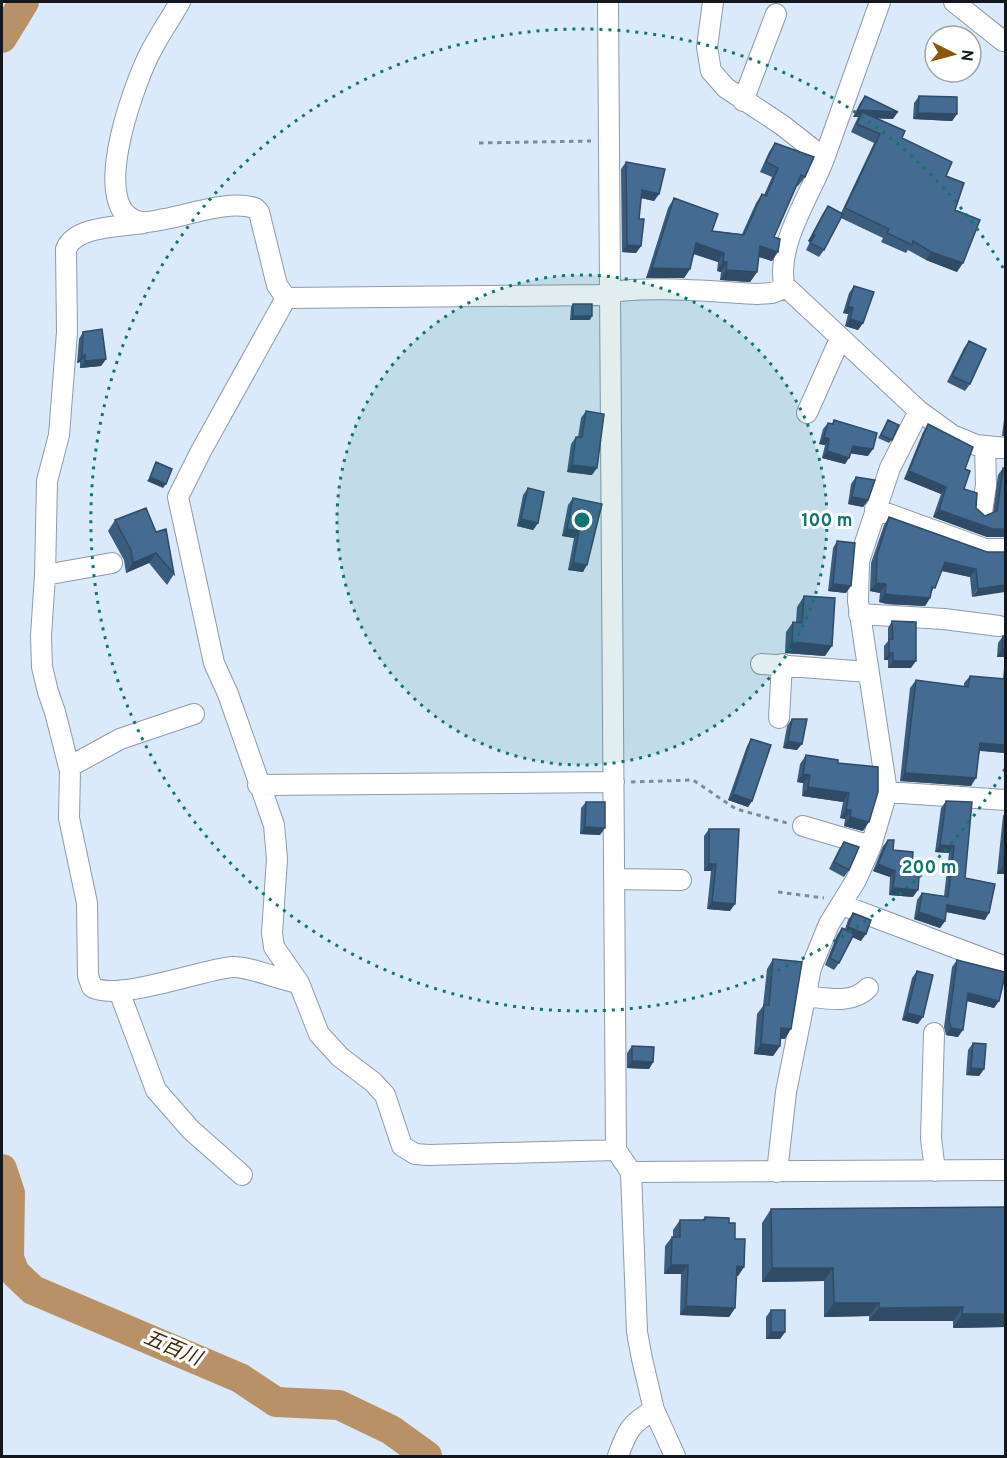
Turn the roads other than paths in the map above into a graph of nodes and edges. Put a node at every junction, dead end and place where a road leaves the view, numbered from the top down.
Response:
1 (180, 2) edge
2 (608, 2) edge
3 (713, 2) edge
4 (880, 2) edge
5 (954, 2) edge
6 (776, 14) dead end
7 (1003, 41) dead end
8 (743, 101) junction
9 (824, 158) junction
10 (144, 223) junction
11 (785, 288) junction
12 (611, 292) junction
13 (286, 298) junction
14 (840, 339) junction
15 (919, 411) junction
16 (807, 413) dead end
17 (985, 446) junction
18 (1005, 448) edge
19 (875, 509) junction
20 (982, 512) edge
21 (1005, 549) edge
22 (112, 563) dead end
23 (45, 575) junction
24 (859, 614) junction
25 (999, 626) dead end
26 (761, 664) dead end
27 (782, 664) junction
28 (868, 672) junction
29 (194, 714) dead end
30 (779, 718) dead end
31 (69, 767) junction
32 (614, 783) junction
33 (258, 785) junction
34 (887, 792) junction
35 (1005, 800) edge
36 (803, 826) road end
37 (871, 846) junction
38 (614, 879) junction
39 (681, 880) dead end
40 (843, 903) junction
41 (1005, 967) edge
42 (299, 983) junction
43 (868, 988) dead end
44 (119, 991) junction
45 (804, 996) junction
46 (934, 1033) dead end
47 (615, 1150) junction
48 (1005, 1170) edge
49 (935, 1171) junction
50 (631, 1172) junction
51 (777, 1172) junction
52 (242, 1175) dead end
53 (654, 1410) junction
54 (618, 1456) edge
55 (675, 1456) edge

1 - 10 street
2 - 12 street
3 - 8 street
4 - 9 street
5 - 7 street
6 - 8 street
8 - 9 street
9 - 11 street
10 - 13 street
10 - 23 street
11 - 12 street
11 - 14 street
12 - 13 street
12 - 32 street
13 - 33 street
14 - 15 street
14 - 16 street
15 - 17 street
15 - 19 street
17 - 18 street
17 - 20 street
19 - 21 street
19 - 24 street
22 - 23 street
23 - 31 street
24 - 25 street
24 - 28 street
26 - 27 street
27 - 28 street
27 - 30 street
28 - 34 street
29 - 31 street
31 - 44 street
32 - 33 street
32 - 38 street
33 - 42 street
34 - 35 street
34 - 37 street
36 - 37 street
37 - 40 street
38 - 39 street
38 - 47 street
40 - 41 street
40 - 45 street
42 - 44 street
42 - 47 street
43 - 45 street
44 - 52 street
45 - 51 street
46 - 49 street
47 - 50 street
48 - 49 street
49 - 51 street
50 - 51 street
50 - 53 street
53 - 54 street
53 - 55 street

